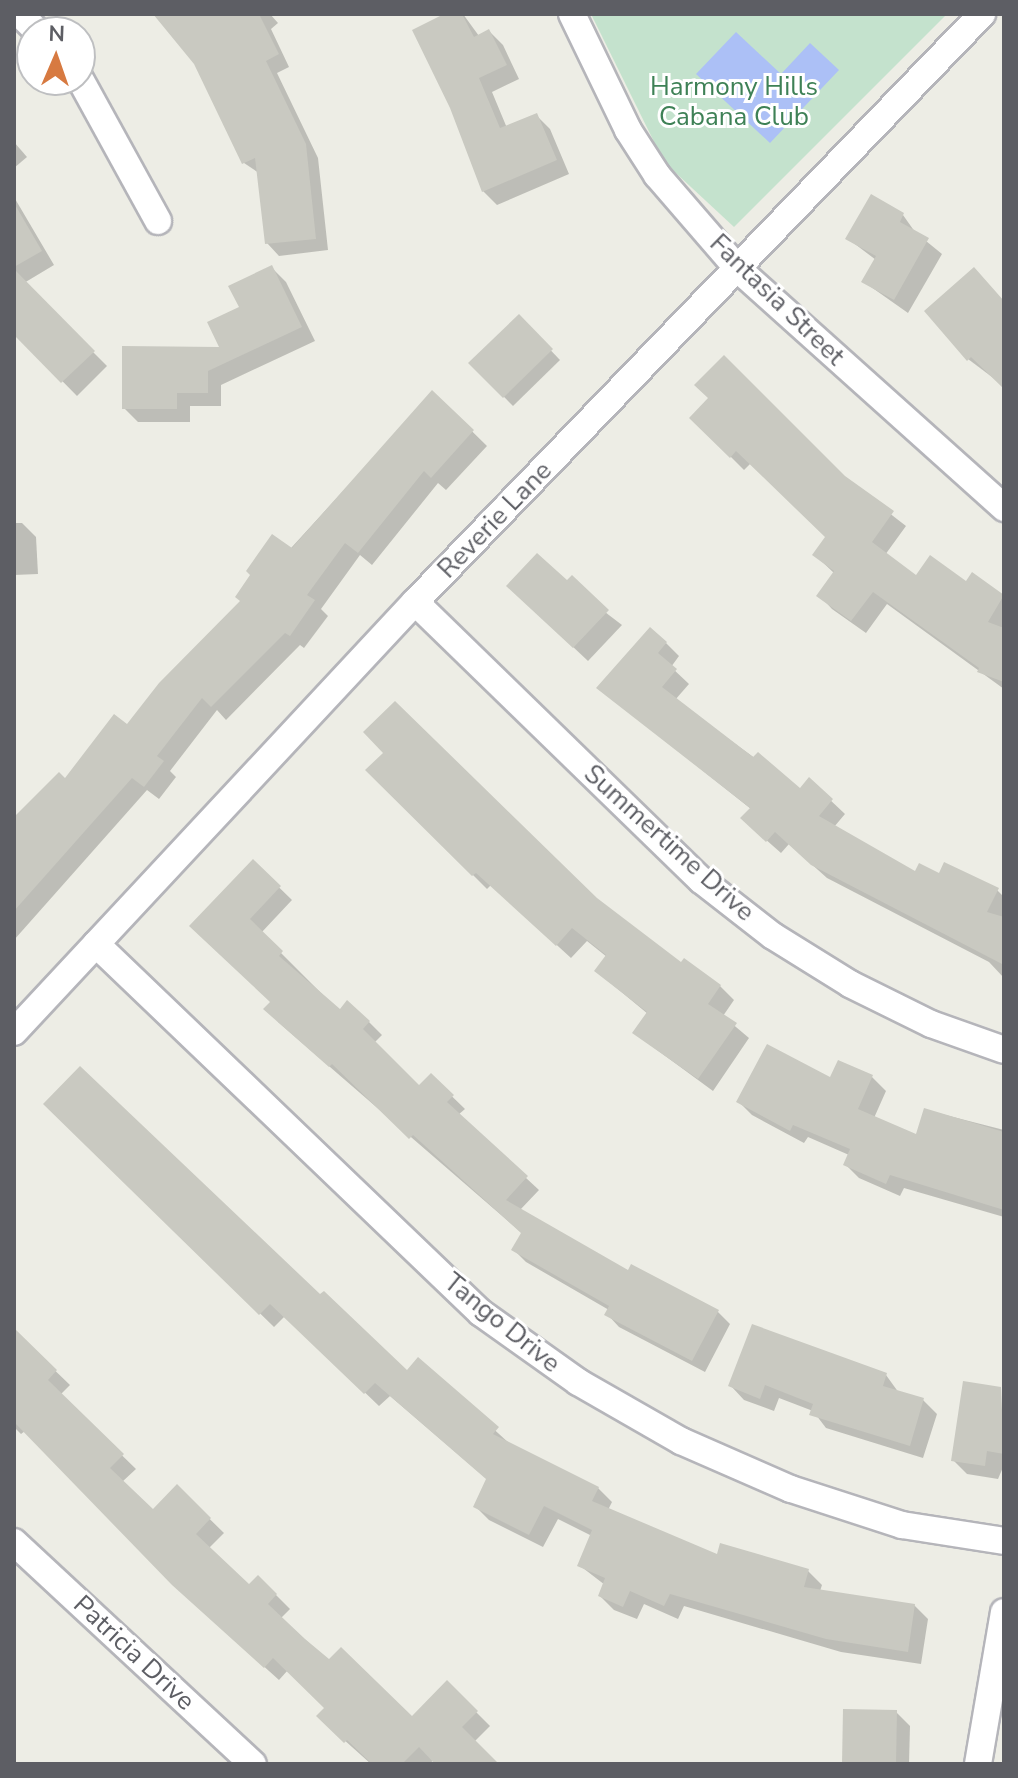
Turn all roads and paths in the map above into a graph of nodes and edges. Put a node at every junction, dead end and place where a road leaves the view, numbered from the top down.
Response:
1 (572, 14) edge
2 (982, 14) edge
3 (89, 96) edge
4 (158, 221) dead end
5 (738, 269) junction
6 (1004, 508) edge
7 (415, 602) junction
8 (96, 944) junction
9 (14, 1032) edge
10 (1004, 1050) edge
11 (1004, 1541) edge
12 (14, 1542) edge
13 (1004, 1612) edge
14 (253, 1764) edge
15 (978, 1764) edge

1 - 5 street, Fantasia Street
2 - 5 street, Reverie Lane
3 - 4 street
5 - 6 street, Fantasia Street
5 - 7 street, Reverie Lane
7 - 8 street, Reverie Lane
7 - 10 street, Summertime Drive
8 - 9 street, Reverie Lane
8 - 11 street, Tango Drive
12 - 14 street, Patricia Drive
13 - 15 street

